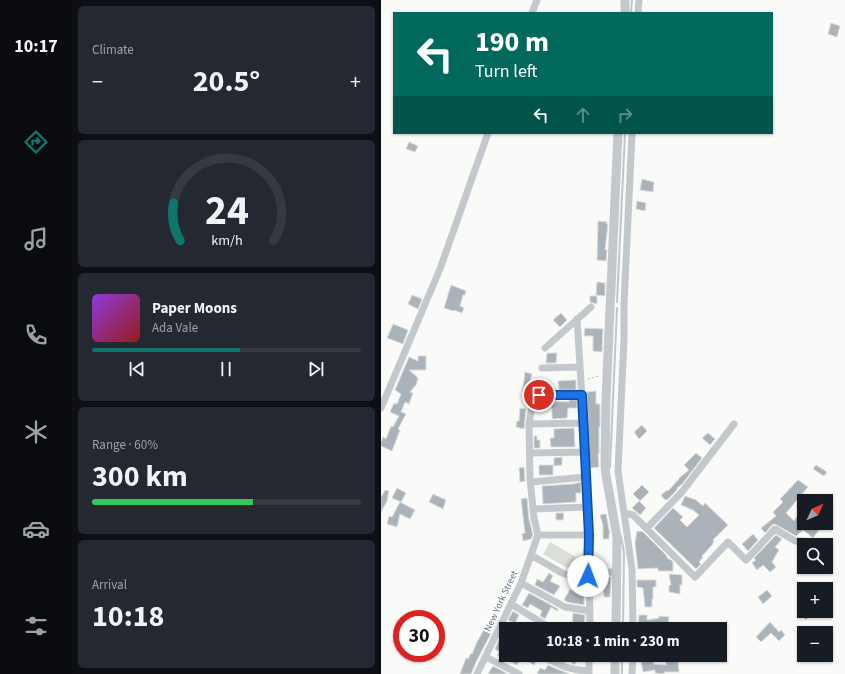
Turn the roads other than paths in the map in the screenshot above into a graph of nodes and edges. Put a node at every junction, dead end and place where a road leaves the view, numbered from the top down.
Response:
1 (537, 0) edge
2 (625, 0) edge
3 (639, 0) edge
4 (532, 12) edge
5 (625, 12) edge
6 (638, 12) edge
7 (488, 134) edge
8 (618, 134) edge
9 (632, 134) edge
10 (610, 304) junction
11 (624, 305) junction
12 (591, 307) dead end
13 (577, 319) junction
14 (545, 348) dead end
15 (580, 367) junction
16 (542, 368) dead end
17 (582, 395) junction
18 (381, 408) edge
19 (583, 423) junction
20 (529, 424) junction
21 (734, 424) dead end
22 (585, 452) junction
23 (530, 453) junction
24 (586, 477) junction
25 (531, 482) junction
26 (588, 507) junction
27 (533, 509) junction
28 (624, 514) junction
29 (647, 528) junction
30 (539, 534) junction
31 (589, 535) junction
32 (797, 541) edge
33 (531, 556) junction
34 (616, 572) junction
35 (589, 574) junction
36 (521, 583) junction
37 (511, 604) junction
38 (590, 611) junction
39 (541, 622) edge
40 (590, 622) edge
41 (615, 622) edge
42 (633, 622) edge
43 (497, 633) joint
44 (486, 657) junction
45 (555, 662) edge
46 (615, 662) edge
47 (633, 662) edge
48 (589, 672) edge
49 (515, 673) edge
50 (477, 674) edge
51 (615, 674) edge
52 (633, 674) edge

1 - 4 street
2 - 5 street
3 - 6 street
7 - 18 street
8 - 10 street
9 - 11 street
10 - 11 street
10 - 34 street
11 - 28 street
12 - 13 street
13 - 14 street
13 - 15 street
15 - 16 street
15 - 17 street
17 - 19 street
17 - 20 street
19 - 20 street
19 - 22 street
20 - 23 street
21 - 29 street
22 - 23 street
22 - 24 street
23 - 25 street
24 - 25 street
24 - 26 street
25 - 27 street
26 - 27 street
26 - 31 street
27 - 30 street
28 - 29 street
28 - 42 street
29 - 32 street
30 - 31 street
30 - 33 street, New York Street
31 - 35 street
33 - 35 street
33 - 36 street, New York Street
34 - 35 street
34 - 41 street
35 - 38 street
36 - 37 street, New York Street
36 - 38 street
37 - 39 street
37 - 43 street, New York Street
38 - 40 street
43 - 44 street, New York Street
44 - 49 street
44 - 50 street, New York Street
45 - 48 street
46 - 51 street
47 - 52 street

